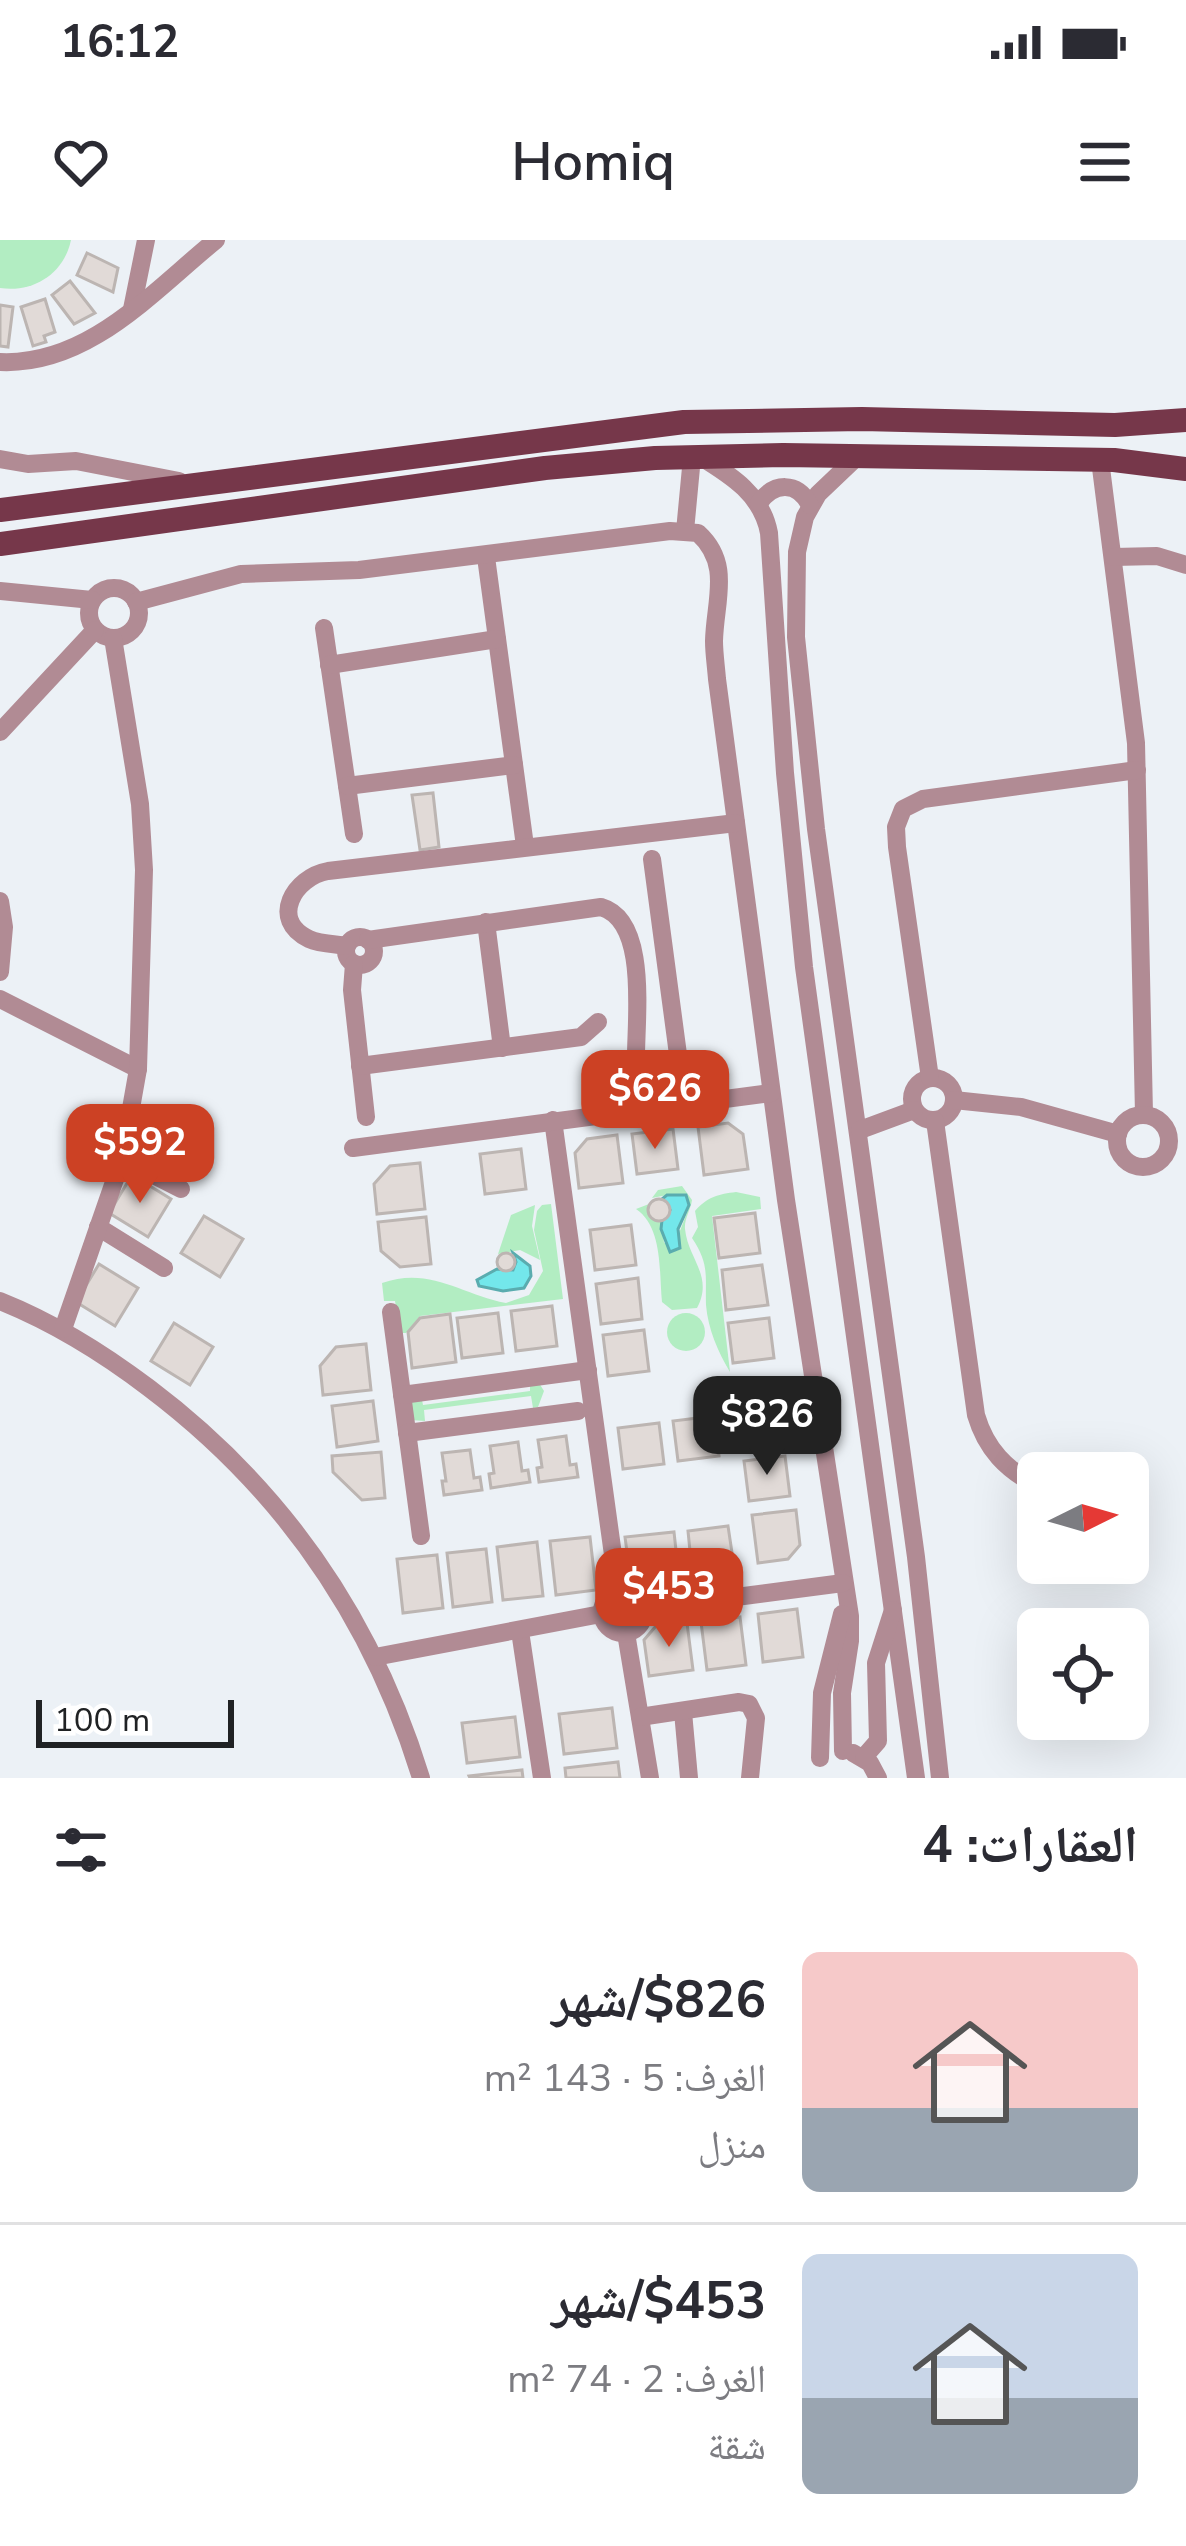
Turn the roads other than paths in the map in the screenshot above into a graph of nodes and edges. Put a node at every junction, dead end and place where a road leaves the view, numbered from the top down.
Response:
1 (146, 240) edge
2 (215, 240) edge
3 (131, 309) junction
4 (0, 362) edge
5 (1186, 420) edge
6 (859, 455) junction
7 (697, 457) junction
8 (0, 460) edge
9 (1100, 460) junction
10 (1186, 469) edge
11 (196, 484) junction
12 (759, 503) junction
13 (810, 505) junction
14 (0, 510) edge
15 (685, 531) junction
16 (0, 544) edge
17 (486, 557) junction
18 (1114, 557) junction
19 (1186, 565) edge
20 (0, 591) edge
21 (92, 600) junction
22 (136, 602) junction
23 (324, 628) dead end
24 (104, 634) junction
25 (497, 639) junction
26 (72, 655) junction
27 (329, 665) junction
28 (121, 676) junction
29 (0, 732) edge
30 (514, 765) junction
31 (1137, 770) junction
32 (347, 786) junction
33 (736, 823) junction
34 (355, 834) dead end
35 (525, 846) junction
36 (652, 859) dead end
37 (0, 901) edge
38 (486, 922) junction
39 (661, 922) junction
40 (625, 927) junction
41 (350, 955) junction
42 (0, 972) edge
43 (0, 999) edge
44 (598, 1022) dead end
45 (502, 1048) junction
46 (360, 1066) junction
47 (138, 1069) junction
48 (680, 1076) dead end
49 (930, 1078) junction
50 (771, 1093) junction
51 (954, 1100) junction
52 (643, 1108) junction
53 (914, 1110) junction
54 (1144, 1114) junction
55 (366, 1117) dead end
56 (553, 1120) junction
57 (935, 1121) junction
58 (860, 1130) junction
59 (1118, 1134) junction
60 (353, 1148) dead end
61 (1167, 1154) junction
62 (122, 1159) junction
63 (1186, 1164) edge
64 (181, 1189) dead end
65 (98, 1227) junction
66 (164, 1268) dead end
67 (0, 1301) edge
68 (391, 1312) dead end
69 (63, 1329) junction
70 (588, 1370) junction
71 (556, 1374) junction
72 (402, 1395) junction
73 (407, 1433) junction
74 (1017, 1472) edge
75 (421, 1536) dead end
76 (844, 1587) junction
77 (618, 1591) junction
78 (644, 1609) junction
79 (893, 1610) junction
80 (602, 1615) junction
81 (520, 1631) junction
82 (626, 1633) junction
83 (375, 1657) junction
84 (682, 1712) junction
85 (640, 1717) junction
86 (684, 1735) junction
87 (644, 1740) junction
88 (844, 1751) junction
89 (863, 1757) junction
90 (421, 1778) edge
91 (542, 1778) edge
92 (650, 1778) edge
93 (689, 1778) edge
94 (750, 1778) edge
95 (878, 1778) edge
96 (916, 1778) edge
97 (940, 1778) edge

1 - 3 street
2 - 3 street
3 - 4 street
5 - 11 main road
6 - 7 main road
6 - 9 main road
6 - 13 street
7 - 12 street
7 - 15 street
7 - 16 main road
8 - 11 street
9 - 10 main road
9 - 18 street
11 - 14 main road
12 - 13 street
12 - 79 street
13 - 58 street
15 - 17 street
15 - 33 street
17 - 22 street
17 - 25 street
18 - 19 street
18 - 31 street
20 - 21 street
21 - 22 street
21 - 24 street
22 - 24 street
23 - 27 street
24 - 26 street
24 - 28 street
25 - 27 street
25 - 30 street
26 - 28 street
26 - 29 street
27 - 32 street
28 - 47 street
30 - 32 street
30 - 35 street
31 - 49 street
31 - 54 street
32 - 34 street
33 - 35 street
33 - 50 street
35 - 41 street
36 - 39 street
37 - 42 street
38 - 40 street
38 - 41 street
38 - 45 street
39 - 40 street
39 - 48 street
40 - 52 street
41 - 46 street
43 - 47 street
44 - 45 street
45 - 46 street
46 - 55 street
47 - 62 street
49 - 51 street
49 - 53 street
50 - 52 street
50 - 76 street
51 - 57 street
51 - 59 street
52 - 56 street
53 - 57 street
53 - 58 street
54 - 59 street
54 - 61 street
56 - 60 street
56 - 70 street
57 - 74 street
58 - 97 street
59 - 61 street
61 - 63 street
62 - 64 street
62 - 65 street
65 - 66 street
65 - 69 street
67 - 69 street
68 - 72 street
69 - 83 street
70 - 71 street
70 - 77 street
71 - 72 street
71 - 73 street
72 - 73 street
73 - 75 street
76 - 78 street
76 - 88 street
76 - 88 street
77 - 78 street
77 - 80 street
78 - 82 street
79 - 89 street
79 - 96 street
80 - 81 street
80 - 82 street
81 - 83 street
81 - 91 street
82 - 85 street
83 - 90 street
84 - 85 street
84 - 86 street
84 - 94 street
85 - 87 street
86 - 87 street
86 - 93 street
87 - 92 street
88 - 89 street
89 - 95 street

